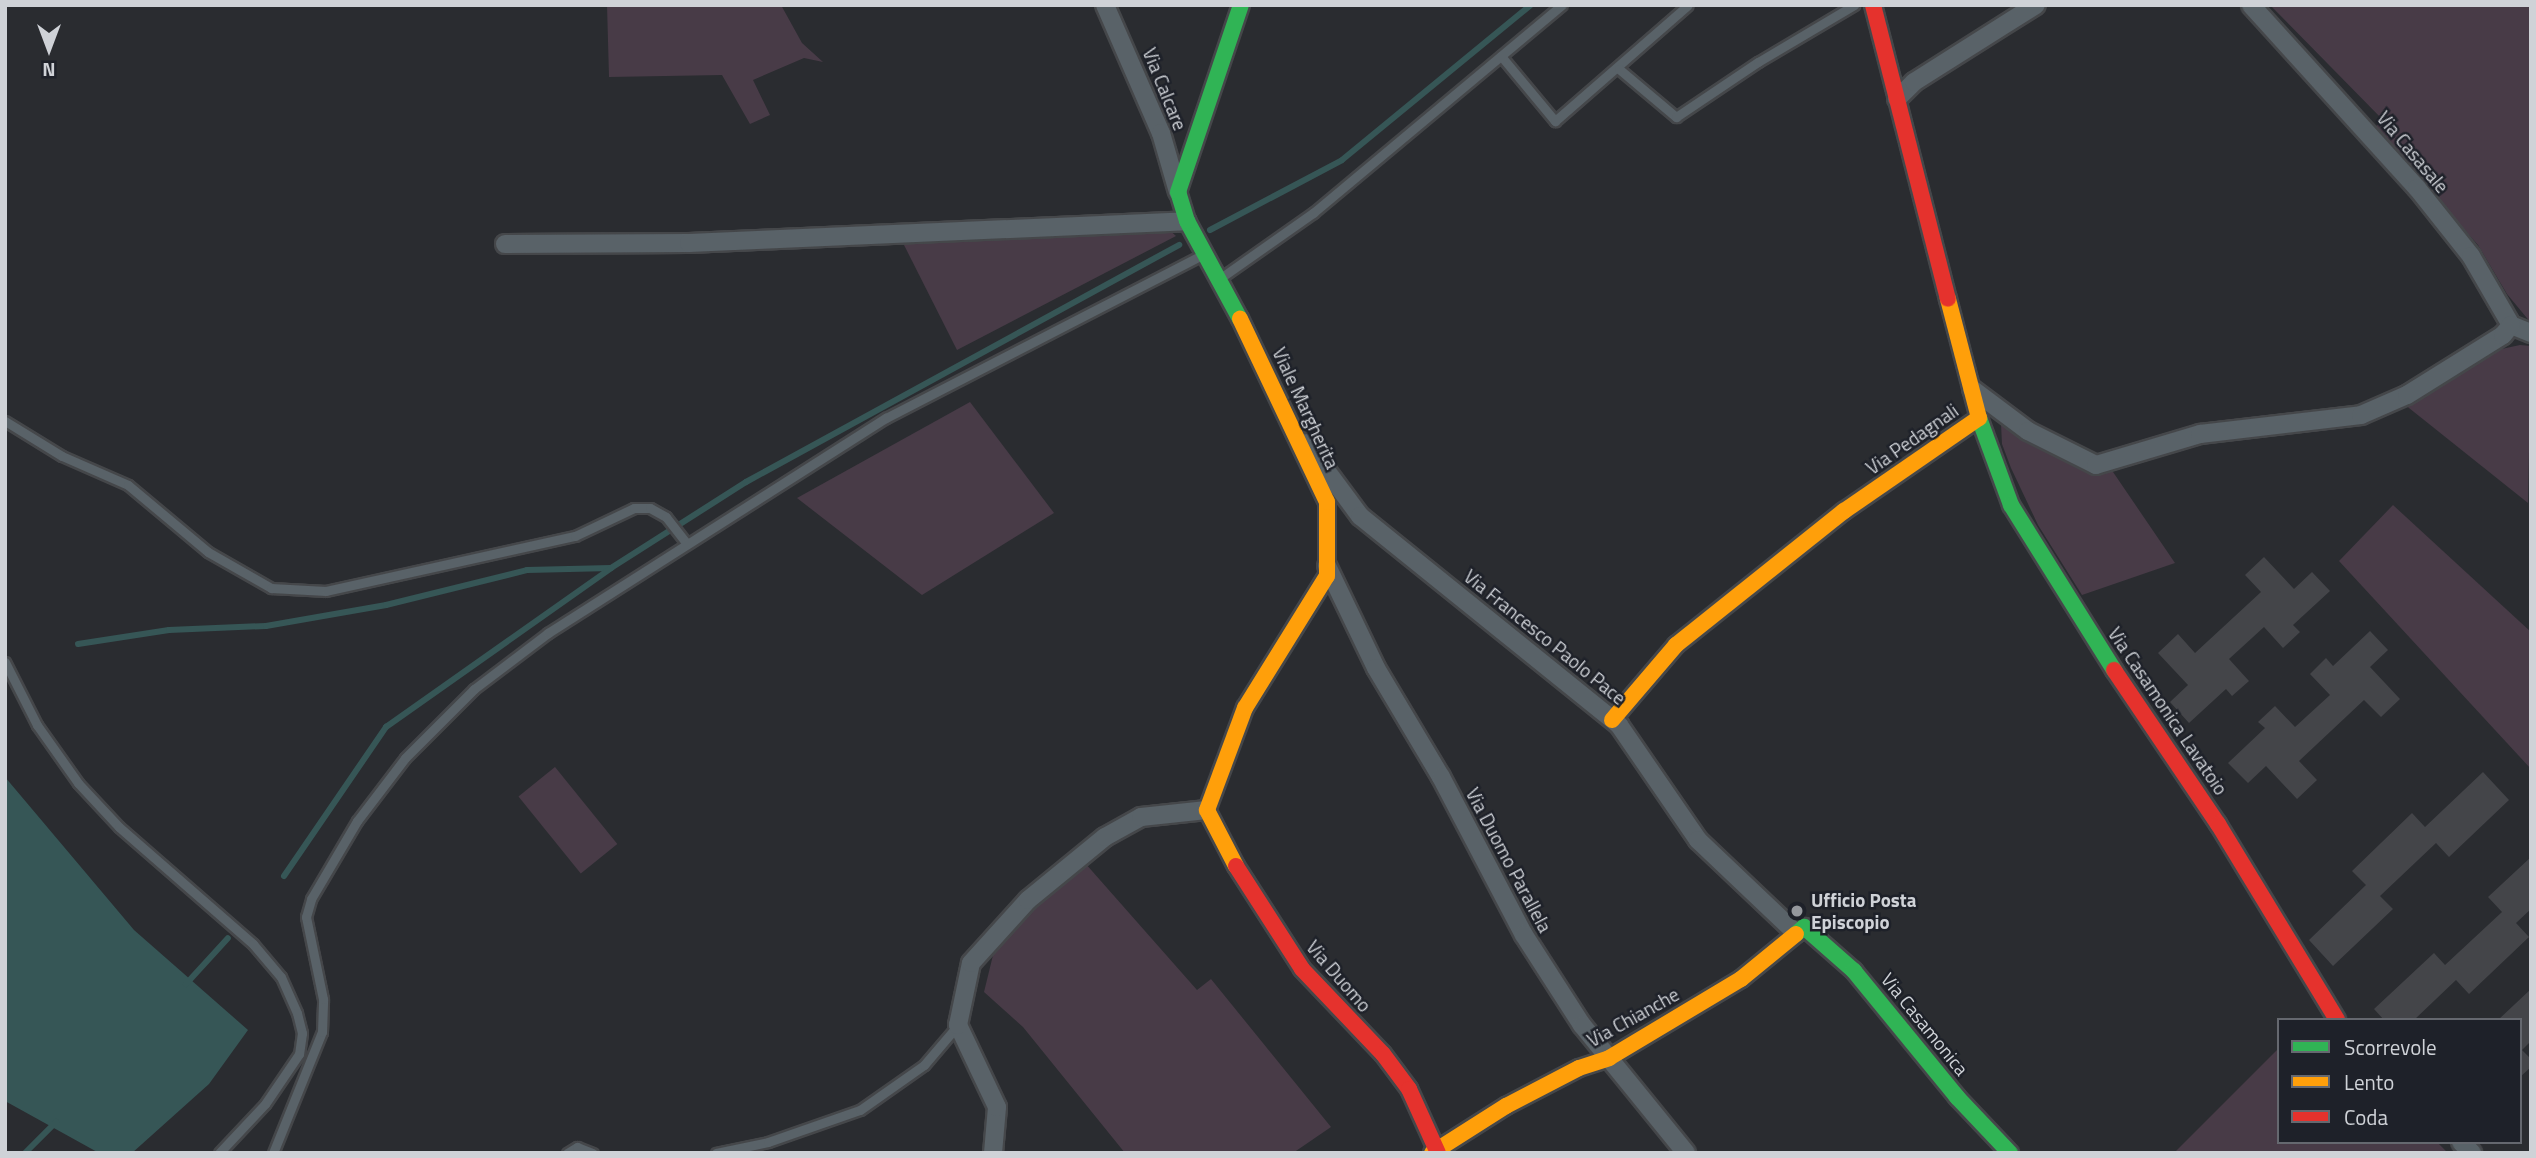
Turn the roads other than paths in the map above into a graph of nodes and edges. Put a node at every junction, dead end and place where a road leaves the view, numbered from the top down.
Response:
1 (1105, 5) edge
2 (1241, 5) edge
3 (1562, 5) edge
4 (1688, 5) edge
5 (1854, 5) edge
6 (1873, 5) edge
7 (2036, 5) edge
8 (2251, 5) edge
9 (1501, 56) junction
10 (1619, 69) junction
11 (1897, 99) junction
12 (1178, 192) junction
13 (1188, 221) junction
14 (505, 244) dead end
15 (1204, 254) junction
16 (1217, 281) junction
17 (2511, 325) junction
18 (2531, 333) edge
19 (1972, 389) junction
20 (1286, 414) junction
21 (1979, 418) junction
22 (5, 421) edge
23 (684, 540) junction
24 (1327, 566) junction
25 (5, 662) edge
26 (1612, 720) junction
27 (1209, 817) junction
28 (1800, 930) junction
29 (2336, 1018) edge
30 (958, 1025) junction
31 (299, 1054) junction
32 (313, 1058) junction
33 (1609, 1058) junction
34 (273, 1150) edge
35 (1435, 1152) edge
36 (219, 1153) edge
37 (567, 1153) edge
38 (593, 1153) edge
39 (716, 1153) edge
40 (993, 1153) edge
41 (1686, 1153) edge
42 (2010, 1153) edge

1 - 12 street, Via Calcare
2 - 12 street
3 - 9 lane
4 - 10 lane
5 - 10 lane
6 - 11 street, Via Pedagnali
7 - 11 street
8 - 17 street, Via Casasale
9 - 10 lane
9 - 16 lane
11 - 19 street, Via Pedagnali
12 - 13 street, Viale Margherita
13 - 14 street
13 - 15 street, Viale Margherita
15 - 16 street, Viale Margherita
15 - 23 lane
16 - 20 street, Viale Margherita
17 - 18 street
17 - 19 street
19 - 21 street, Via Pedagnali
20 - 24 street, Viale Margherita
20 - 26 street, Via Francesco Paolo Pace
21 - 26 street, Via Pedagnali
21 - 29 street, Via Casamonica Lavatoio
22 - 23 lane
23 - 32 lane
24 - 27 street, Viale Margherita
24 - 33 street, Via Duomo Parallela
25 - 31 lane
26 - 28 street, Via Francesco Paolo Pace
27 - 30 street
27 - 35 street, Via Duomo
28 - 33 street, Via Chianche
28 - 42 street, Via Casamonica
30 - 39 lane
30 - 40 street
31 - 32 lane
31 - 36 lane
32 - 34 lane
33 - 35 street, Via Chianche
33 - 41 street, Via Duomo Parallela
37 - 38 lane

